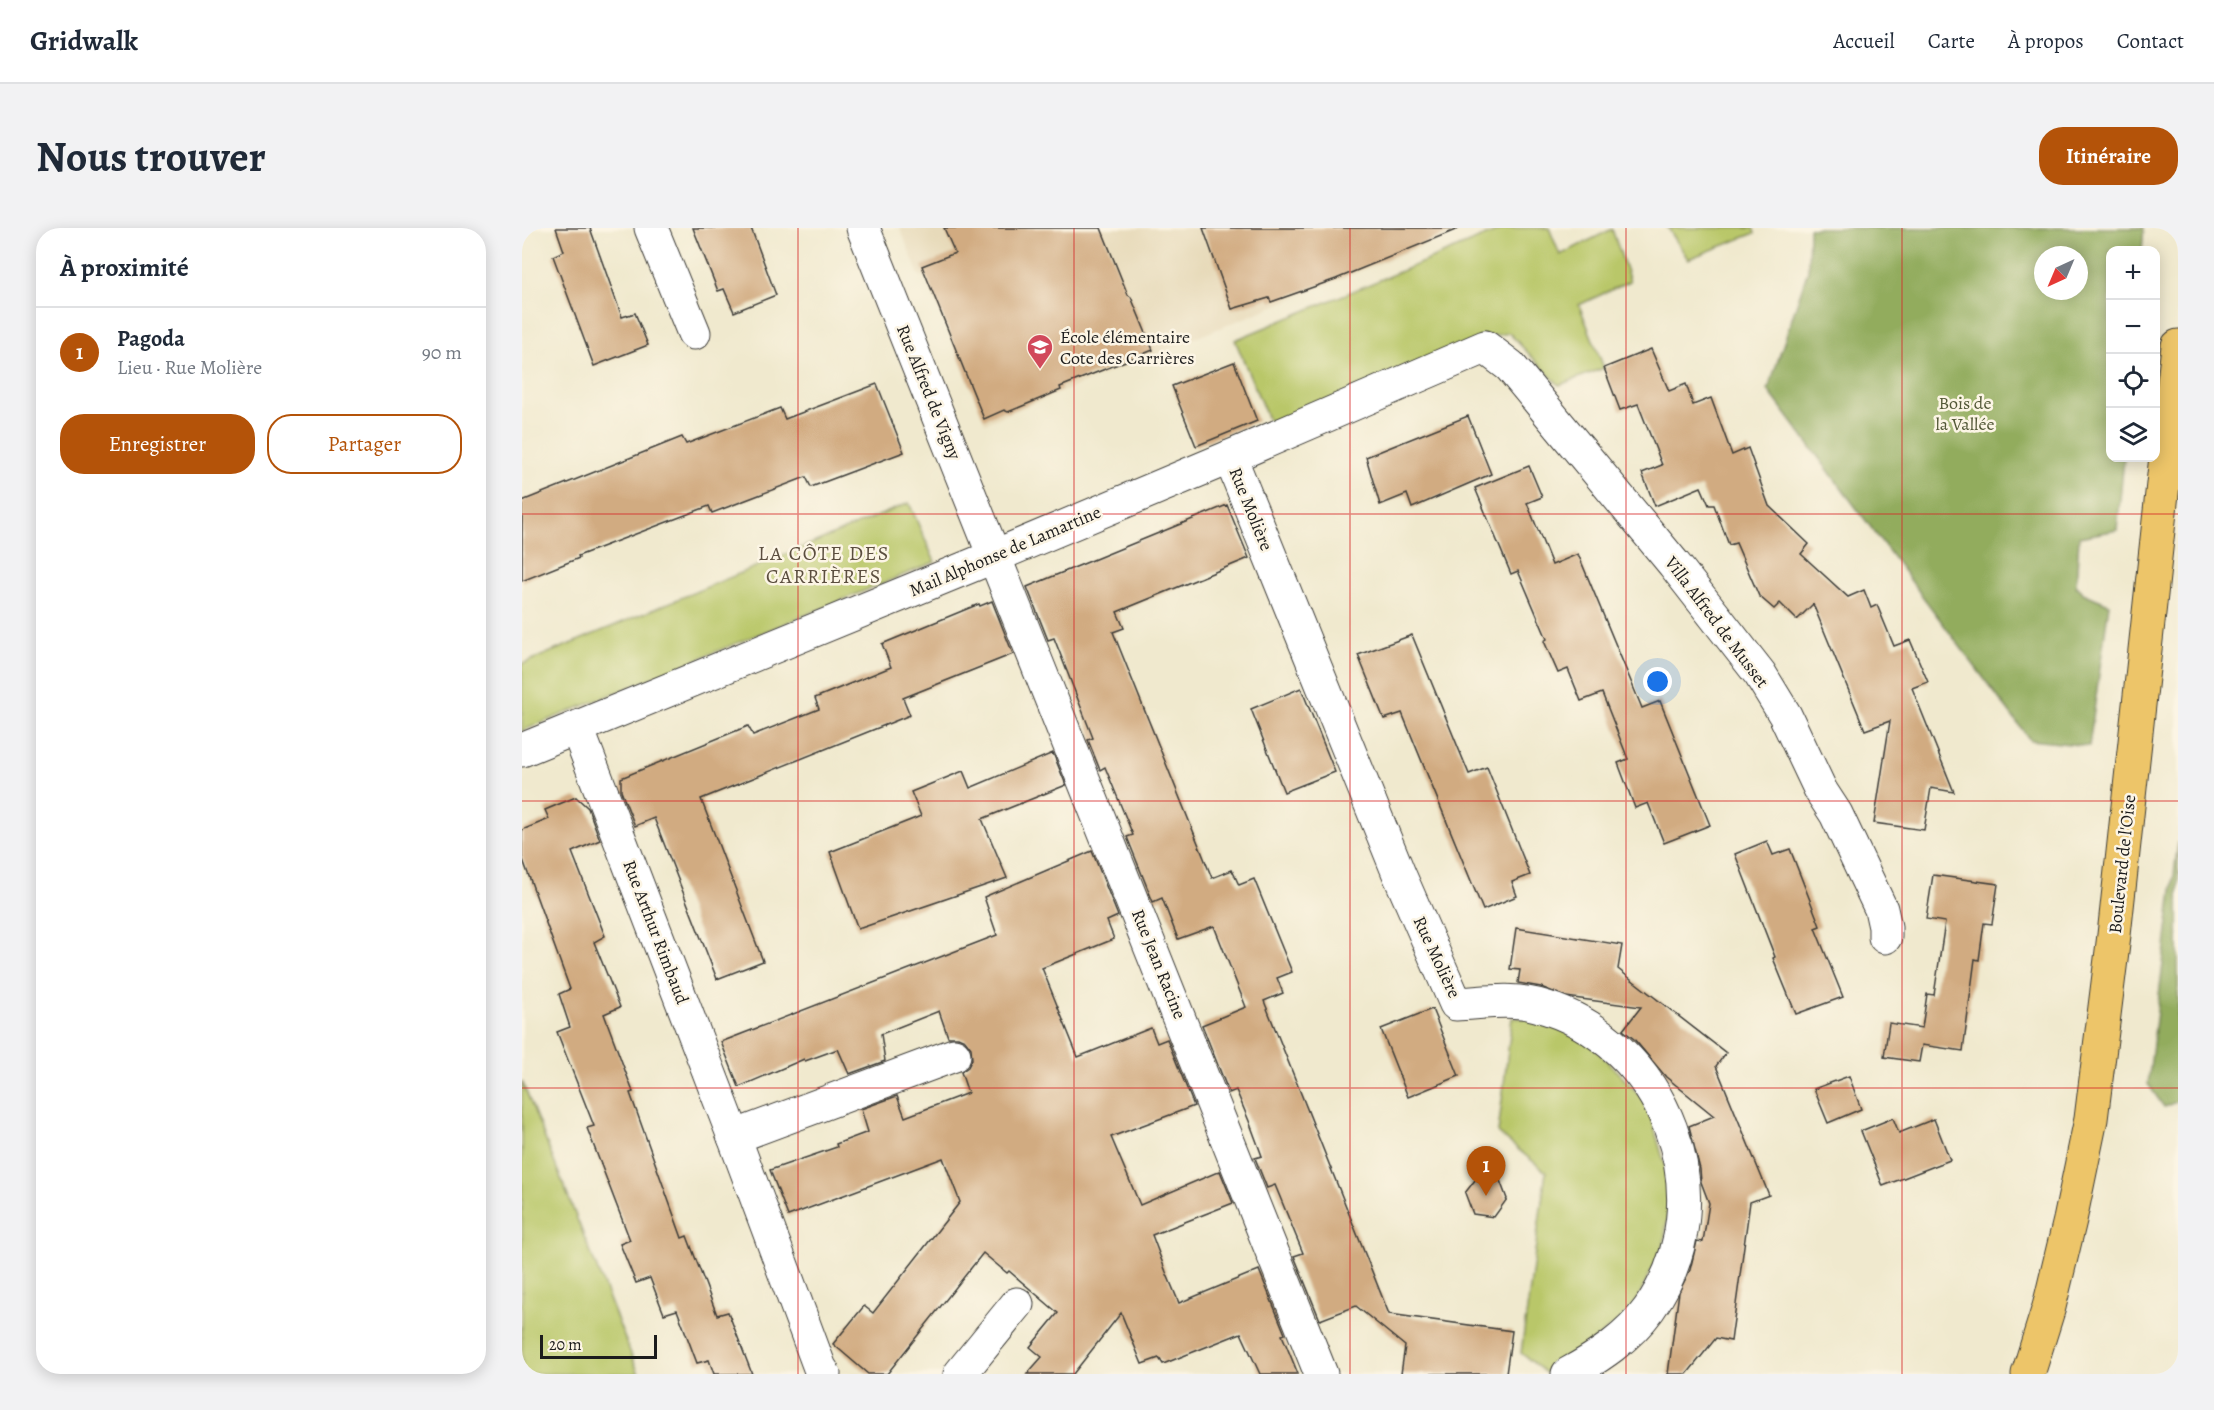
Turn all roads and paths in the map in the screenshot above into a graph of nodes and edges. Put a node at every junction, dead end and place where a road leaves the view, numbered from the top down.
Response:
1 (651, 228) edge
2 (863, 228) edge
3 (694, 333) dead end
4 (2178, 346) edge
5 (1485, 347) joint
6 (1230, 457) junction
7 (995, 556) junction
8 (577, 728) junction
9 (522, 750) edge
10 (1885, 937) dead end
11 (954, 1054) dead end
12 (734, 1137) junction
13 (1017, 1304) dead end
14 (824, 1374) edge
15 (960, 1374) edge
16 (1321, 1374) edge
17 (1568, 1374) edge
18 (2028, 1374) edge

1 - 3 street
2 - 7 street, Rue Alfred de Vigny
4 - 18 main road, Boulevard de l'Oise
5 - 6 street, Mail Alphonse de Lamartine
5 - 10 street, Villa Alfred de Musset
6 - 7 street, Mail Alphonse de Lamartine
6 - 17 street, Rue Molière
7 - 8 street, Mail Alphonse de Lamartine
7 - 16 street, Rue Jean Racine
8 - 9 street, Mail Alphonse de Lamartine
8 - 12 street, Rue Arthur Rimbaud
11 - 12 street
12 - 14 street, Rue Arthur Rimbaud
13 - 15 street

